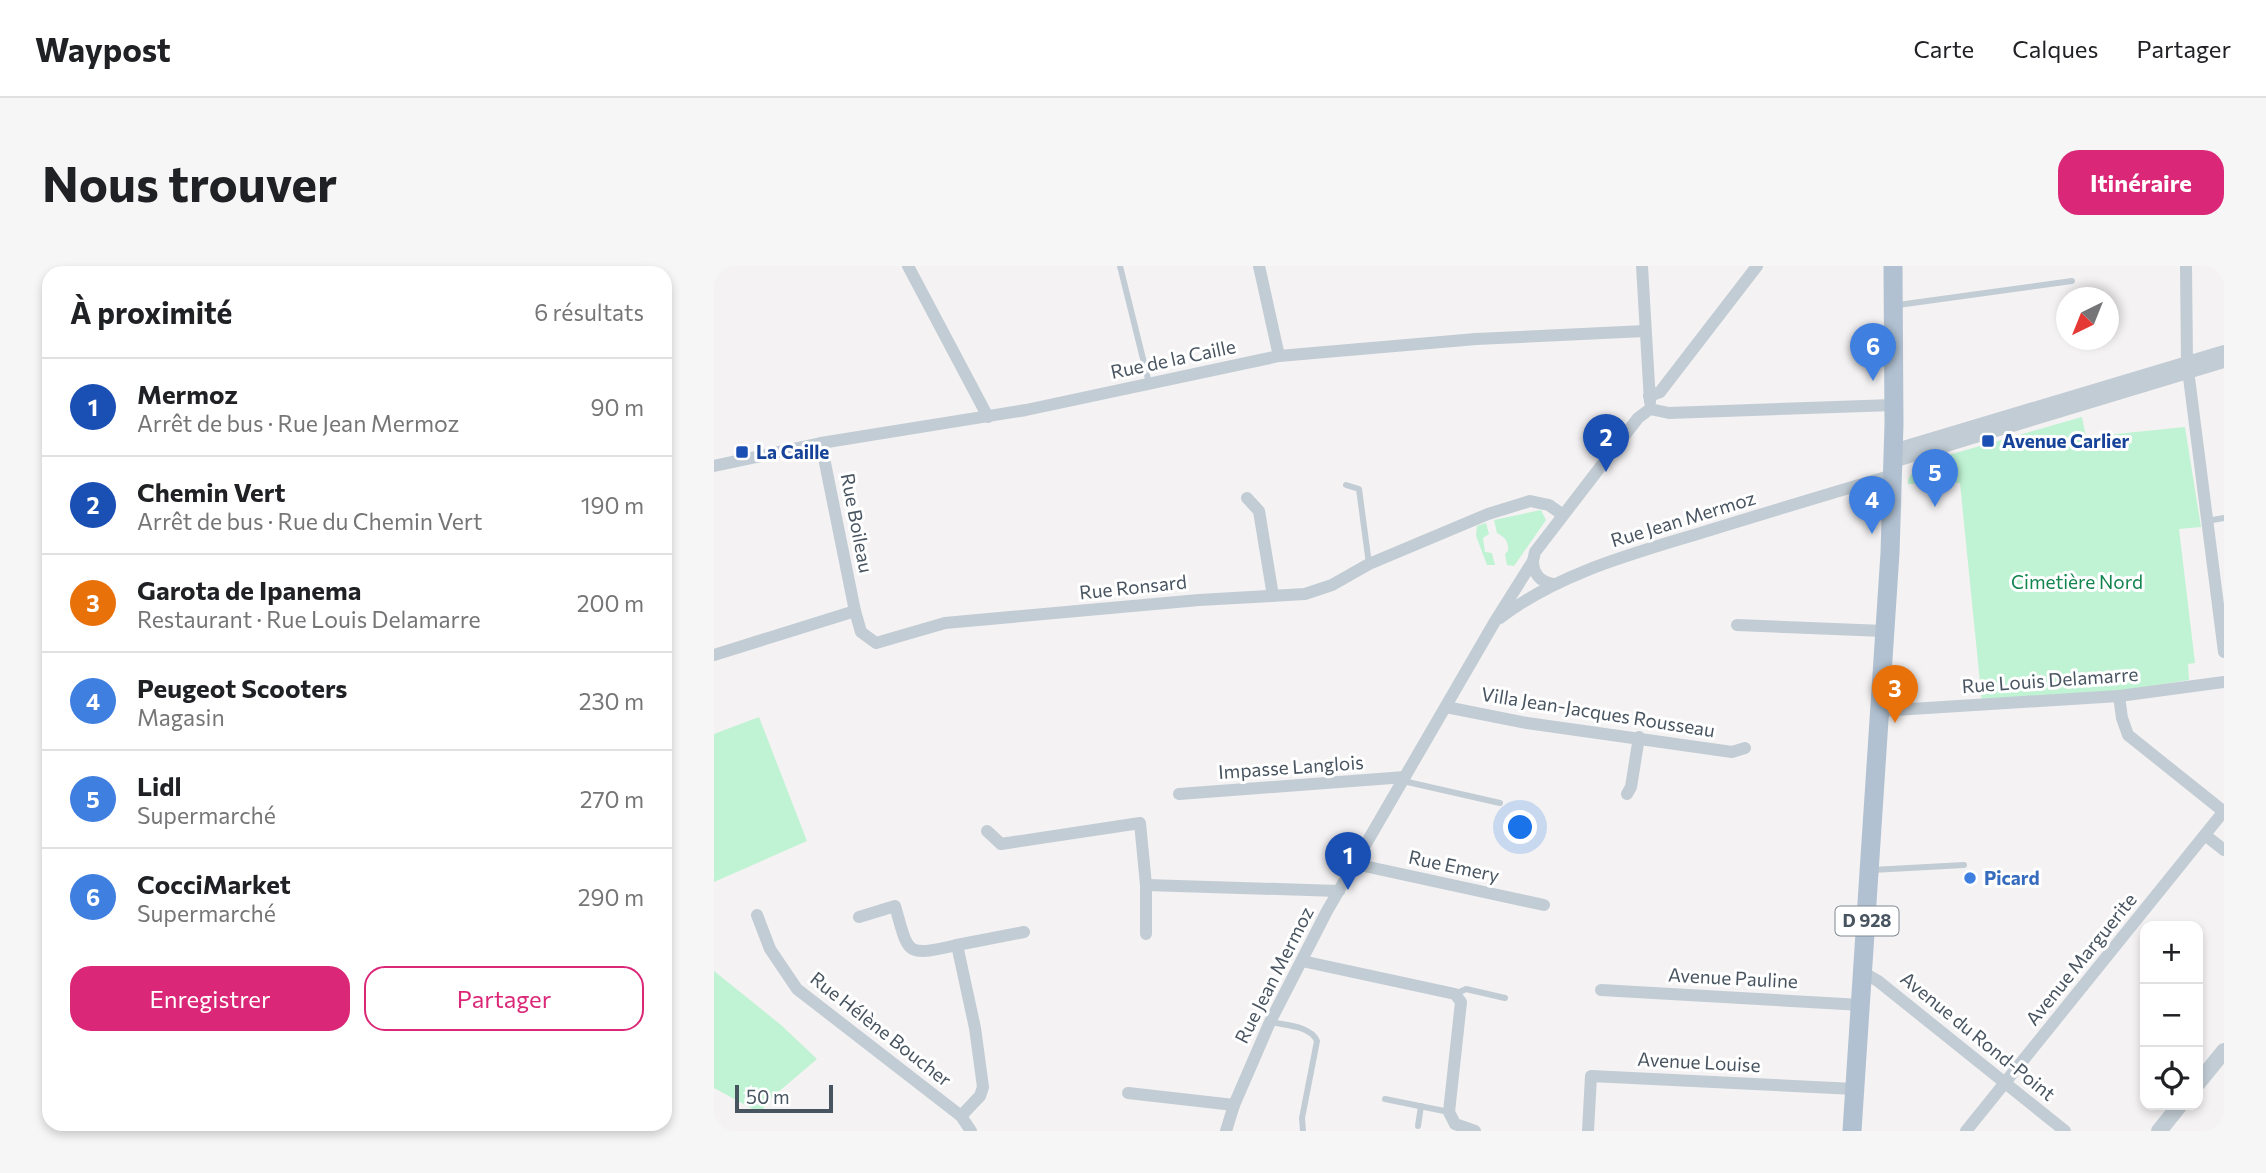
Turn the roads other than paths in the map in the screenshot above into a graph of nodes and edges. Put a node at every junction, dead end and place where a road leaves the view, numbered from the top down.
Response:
1 (908, 266) edge
2 (1120, 266) edge
3 (1259, 266) edge
4 (1642, 266) edge
5 (1757, 266) edge
6 (1894, 266) edge
7 (2186, 266) edge
8 (2073, 281) dead end
9 (1893, 306) junction
10 (1645, 331) junction
11 (2224, 351) edge
12 (1279, 356) junction
13 (2224, 362) edge
14 (2187, 368) junction
15 (1149, 384) junction
16 (1650, 403) junction
17 (1894, 405) junction
18 (988, 417) junction
19 (821, 443) junction
20 (1893, 462) junction
21 (714, 466) edge
22 (1346, 485) dead end
23 (1247, 498) dead end
24 (1563, 515) junction
25 (2224, 518) edge
26 (2207, 521) junction
27 (2218, 560) edge
28 (1533, 561) junction
29 (1369, 564) junction
30 (1553, 584) junction
31 (1273, 596) junction
32 (855, 611) junction
33 (1494, 623) junction
34 (1737, 625) dead end
35 (1884, 631) junction
36 (2224, 652) edge
37 (714, 655) edge
38 (2224, 682) edge
39 (2119, 696) junction
40 (1446, 707) junction
41 (1879, 711) junction
42 (1639, 737) junction
43 (1745, 748) dead end
44 (1404, 779) junction
45 (1179, 794) dead end
46 (1627, 794) dead end
47 (1500, 803) dead end
48 (2224, 811) edge
49 (987, 831) dead end
50 (2205, 835) junction
51 (2224, 850) edge
52 (1355, 864) junction
53 (1964, 865) dead end
54 (1870, 870) junction
55 (1146, 885) junction
56 (1339, 891) junction
57 (1544, 905) dead end
58 (757, 915) dead end
59 (859, 917) dead end
60 (1024, 932) dead end
61 (1146, 934) dead end
62 (957, 945) junction
63 (1302, 961) junction
64 (1864, 973) junction
65 (1601, 990) dead end
66 (1455, 993) junction
67 (1504, 998) dead end
68 (1862, 1005) junction
69 (1270, 1022) junction
70 (2224, 1051) edge
71 (2203, 1077) edge
72 (2006, 1083) junction
73 (1855, 1089) junction
74 (1128, 1093) dead end
75 (1385, 1098) dead end
76 (1234, 1105) junction
77 (1421, 1106) junction
78 (2176, 1110) edge
79 (1449, 1112) junction
80 (961, 1116) junction
81 (1418, 1126) dead end
82 (1588, 1129) edge
83 (971, 1131) edge
84 (1226, 1131) edge
85 (1303, 1131) edge
86 (1475, 1131) edge
87 (1852, 1131) edge
88 (1966, 1131) edge
89 (2065, 1131) edge
90 (2159, 1131) edge

1 - 18 street
2 - 15 lane
3 - 12 street
4 - 10 street
5 - 16 street, Rue Jean Mermoz
6 - 9 main road, D 928
7 - 14 street
8 - 9 lane
9 - 17 main road, D 928
10 - 12 street, Rue de la Caille
10 - 16 street
11 - 14 street
12 - 15 street, Rue de la Caille
13 - 14 street
14 - 20 street
14 - 26 street
15 - 18 street, Rue de la Caille
16 - 17 street
16 - 24 street, Rue Jean Mermoz
17 - 20 main road, D 928
18 - 19 street, Rue de la Caille
19 - 21 street, Rue de la Caille
19 - 32 street, Rue Boileau
20 - 30 street, Rue Jean Mermoz
20 - 35 main road, D 928
22 - 29 lane
23 - 31 street
24 - 28 street, Rue Jean Mermoz
24 - 29 street, Rue Ronsard
25 - 26 lane
26 - 27 street
27 - 36 street
28 - 30 street
28 - 33 street, Rue Jean Mermoz
29 - 31 street, Rue Ronsard
30 - 33 street, Rue Jean Mermoz
31 - 32 street, Rue Ronsard
32 - 37 street
33 - 40 street, Rue Jean Mermoz
34 - 35 street
35 - 41 main road, D 928
38 - 39 street, Rue Louis Delamarre
39 - 41 street, Rue Louis Delamarre
39 - 48 street
40 - 42 street, Villa Jean-Jacques Rousseau
40 - 44 street, Rue Jean Mermoz
41 - 54 main road, D 928
42 - 43 street, Villa Jean-Jacques Rousseau
42 - 46 street
44 - 45 street, Impasse Langlois
44 - 47 lane
44 - 52 street, Rue Jean Mermoz
48 - 50 street, Avenue Marguerite
49 - 55 street
50 - 51 street
50 - 72 street, Avenue Marguerite
52 - 56 street, Rue Jean Mermoz
52 - 57 street, Rue Emery
53 - 54 lane
54 - 64 main road, D 928
55 - 56 street
55 - 61 street
56 - 63 street, Rue Jean Mermoz
58 - 80 street, Rue Hélène Boucher
59 - 62 street
60 - 62 street
62 - 80 street
63 - 66 street
63 - 69 street, Rue Jean Mermoz
64 - 68 main road, D 928
64 - 72 street, Avenue du Rond-Point
65 - 68 street, Avenue Pauline
66 - 67 lane
66 - 79 street
68 - 73 main road, D 928
69 - 76 street, Rue Jean Mermoz
69 - 85 lane
70 - 71 street
72 - 88 street, Avenue Marguerite
72 - 89 street, Avenue du Rond-Point
73 - 82 street, Avenue Louise
73 - 87 main road, D 928
74 - 76 street
75 - 77 lane
76 - 84 street, Rue Jean Mermoz
77 - 79 lane
77 - 81 lane
78 - 90 street
79 - 86 street
80 - 83 street, Rue Hélène Boucher

